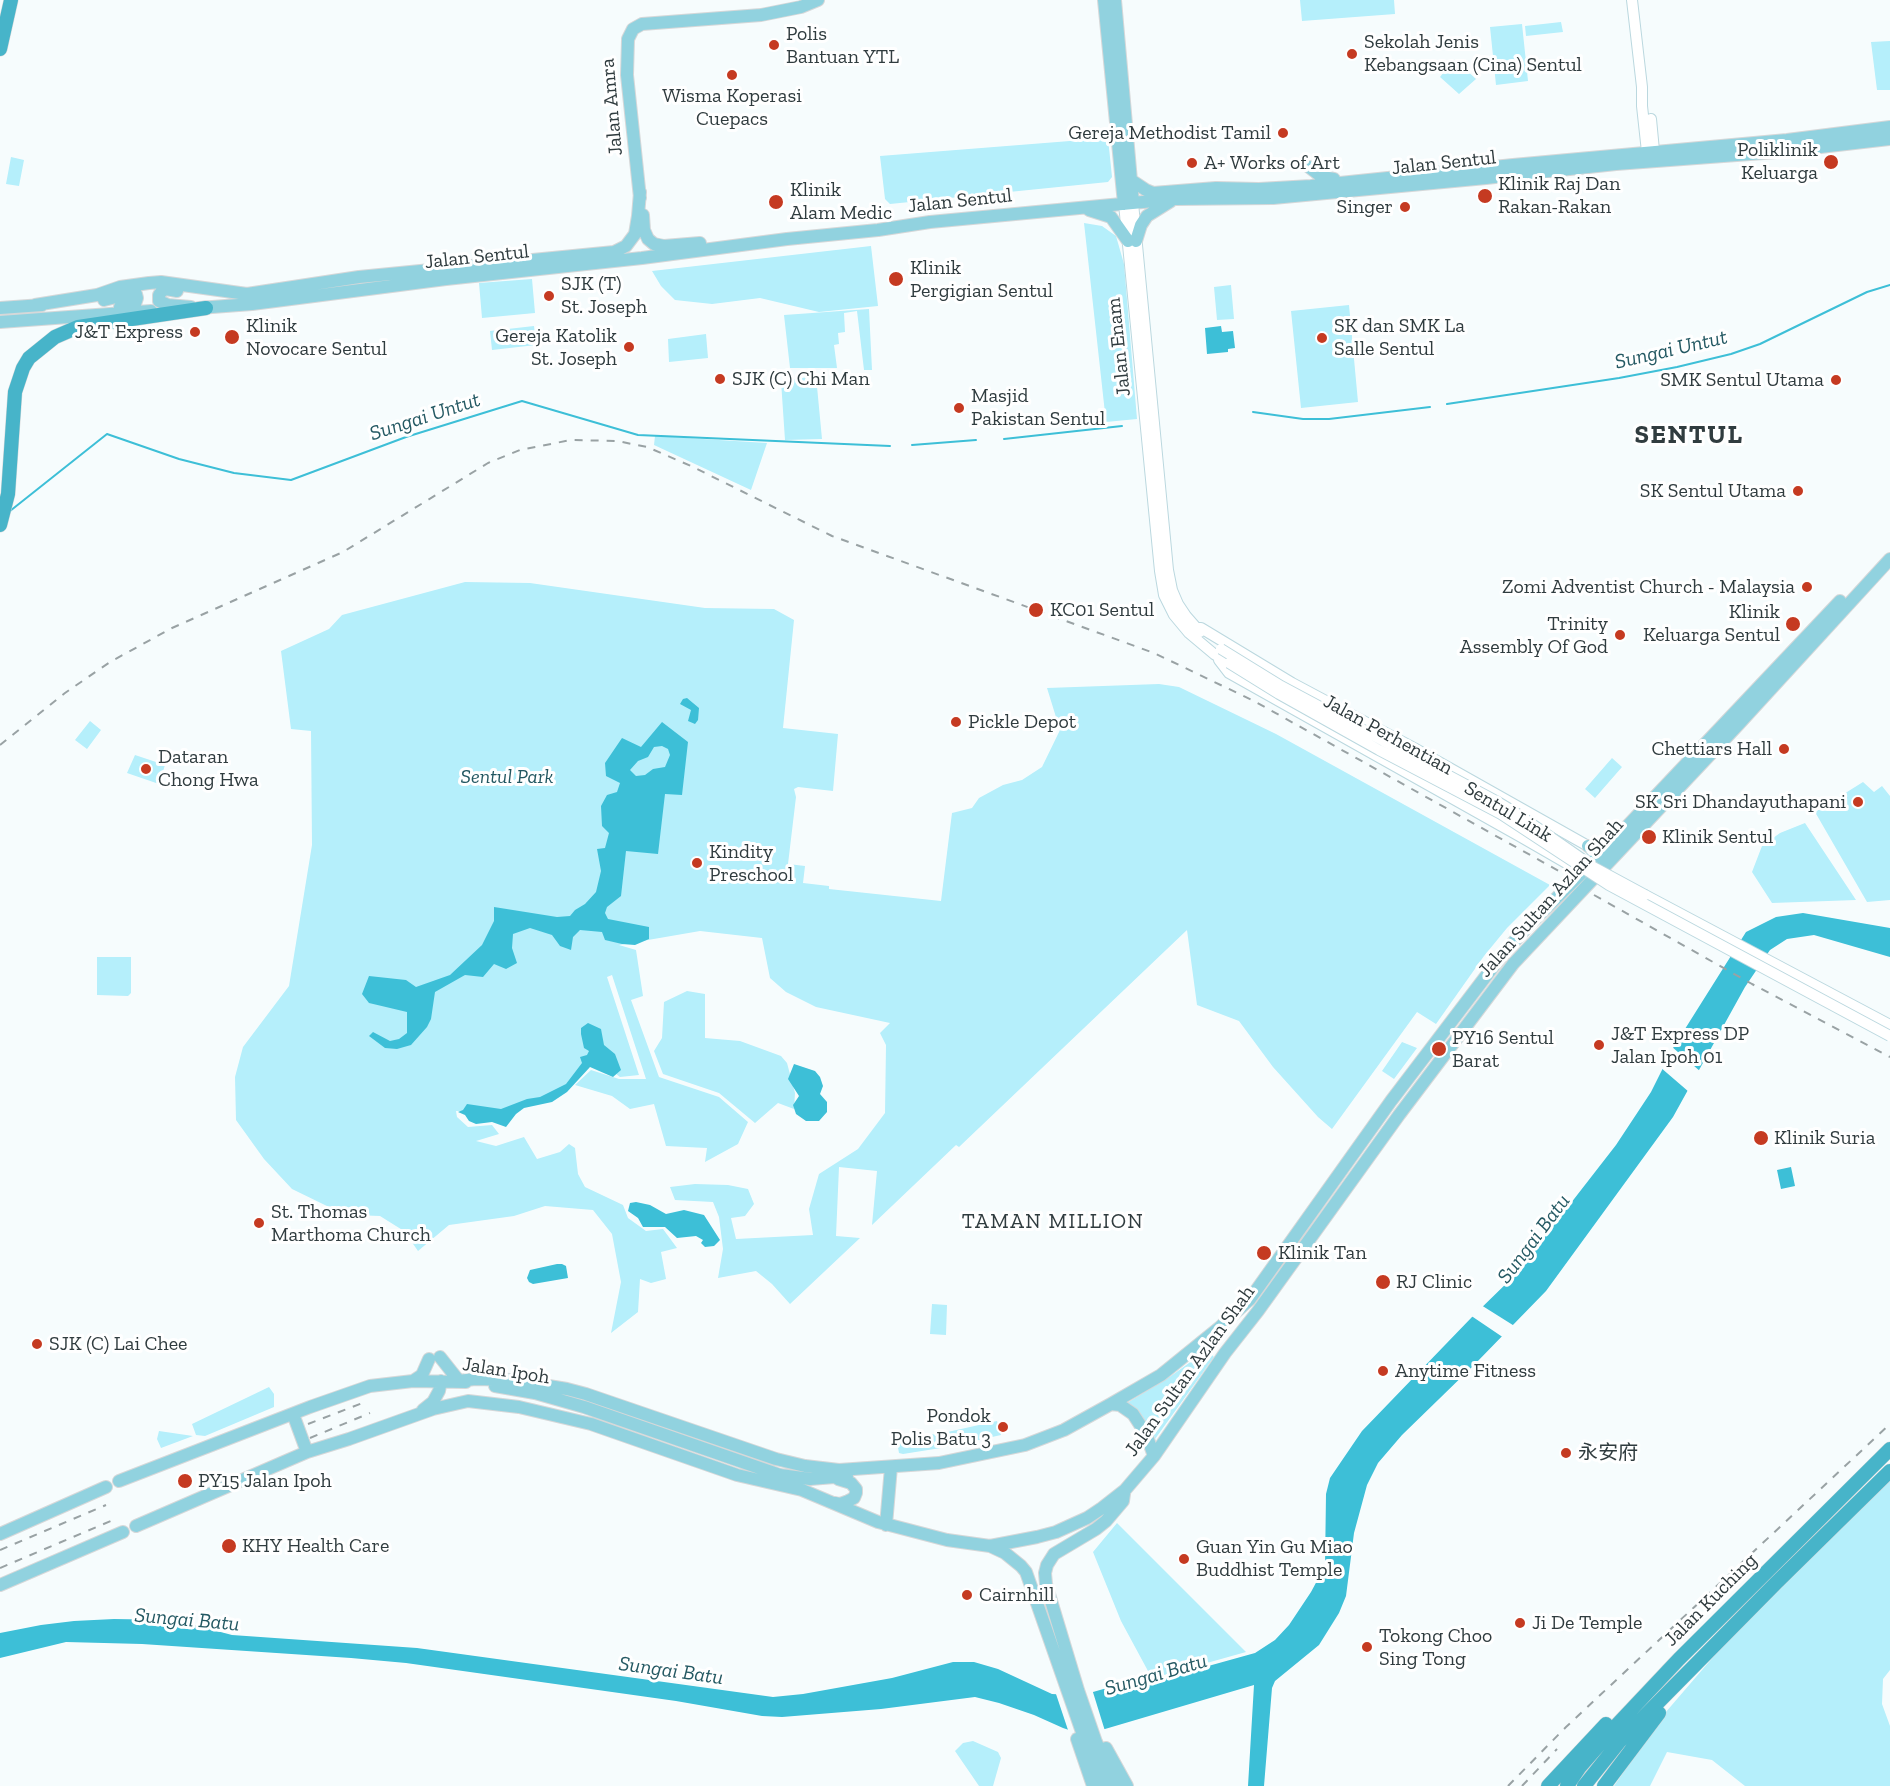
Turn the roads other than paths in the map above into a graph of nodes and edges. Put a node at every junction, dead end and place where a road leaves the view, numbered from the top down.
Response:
1 (11, 0) edge
2 (818, 0) edge
3 (1104, 0) edge
4 (1114, 0) edge
5 (1632, 0) edge
6 (0, 49) edge
7 (1890, 126) edge
8 (1890, 139) edge
9 (1651, 157) junction
10 (1309, 167) dead end
11 (1131, 180) junction
12 (1344, 183) junction
13 (640, 192) junction
14 (1175, 199) junction
15 (1129, 203) junction
16 (1082, 208) junction
17 (1132, 241) junction
18 (724, 247) junction
19 (247, 294) junction
20 (30, 306) junction
21 (0, 308) edge
22 (206, 308) junction
23 (27, 320) junction
24 (0, 322) edge
25 (0, 525) edge
26 (1890, 547) edge
27 (1890, 559) edge
28 (1196, 628) junction
29 (1217, 652) junction
30 (1229, 668) junction
31 (1483, 788) junction
32 (1468, 808) junction
33 (1534, 816) junction
34 (1521, 837) junction
35 (1611, 843) junction
36 (1588, 846) junction
37 (1603, 860) junction
38 (1582, 873) junction
39 (1890, 1025) edge
40 (1890, 1036) edge
41 (1331, 1209) junction
42 (1257, 1290) junction
43 (1213, 1333) junction
44 (1225, 1353) junction
45 (441, 1381) junction
46 (459, 1381) junction
47 (413, 1382) junction
48 (468, 1401) junction
49 (1111, 1404) junction
50 (293, 1414) junction
51 (416, 1416) junction
52 (1890, 1449) edge
53 (307, 1452) junction
54 (1154, 1456) junction
55 (891, 1467) junction
56 (1890, 1471) edge
57 (831, 1478) junction
58 (119, 1481) dead end
59 (106, 1487) dead end
60 (1125, 1490) junction
61 (889, 1497) junction
62 (832, 1502) junction
63 (886, 1525) junction
64 (136, 1526) dead end
65 (123, 1532) dead end
66 (909, 1532) junction
67 (0, 1534) edge
68 (990, 1546) junction
69 (0, 1585) edge
70 (1046, 1630) junction
71 (1062, 1639) junction
72 (1679, 1659) junction
73 (1688, 1674) junction
74 (1093, 1786) edge
75 (1106, 1786) edge
76 (1116, 1786) edge
77 (1127, 1786) edge
78 (1548, 1786) edge
79 (1567, 1786) edge
80 (1584, 1786) edge
81 (1604, 1786) edge

1 - 6 highway
2 - 13 main road, Jalan Amra
3 - 15 main road, Jalan Enam
4 - 11 main road, Jalan Enam
5 - 9 main road
7 - 9 main road, Jalan Sentul
8 - 9 main road, Jalan Sentul
9 - 12 main road, Jalan Sentul
9 - 14 main road, Jalan Sentul
10 - 12 main road
11 - 12 main road, Jalan Sentul
11 - 15 main road, Jalan Enam
13 - 18 main road
13 - 19 main road, Jalan Sentul
14 - 15 main road, Jalan Sentul
14 - 17 main road
15 - 16 main road, Jalan Sentul
15 - 17 main road, Jalan Enam
16 - 17 main road
16 - 18 main road, Jalan Sentul
17 - 28 main road, Jalan Enam
17 - 29 main road, Jalan Enam
18 - 22 main road, Jalan Sentul
19 - 20 main road, Jalan Sentul
19 - 22 main road
20 - 21 main road, Jalan Sentul
20 - 23 main road
22 - 23 main road, Jalan Sentul
22 - 25 highway
23 - 24 main road, Jalan Sentul
26 - 35 main road, Jalan Sultan Azlan Shah
27 - 37 main road, Jalan Sultan Azlan Shah
28 - 29 main road, Jalan Enam
28 - 31 main road, Jalan Perhentian
29 - 30 main road, Jalan Enam
29 - 39 main road, Sentul Link, bridge
30 - 32 main road, Jalan Perhentian
30 - 40 main road, Sentul Link, bridge
31 - 32 main road
31 - 33 main road, Jalan Perhentian
32 - 34 main road, Jalan Perhentian
33 - 34 main road
33 - 36 main road, Jalan Perhentian
34 - 38 main road, Jalan Perhentian
35 - 36 main road
35 - 37 main road, Jalan Sultan Azlan Shah
36 - 37 main road, Jalan Perhentian
37 - 38 main road, Jalan Sultan Azlan Shah
38 - 41 main road, Jalan Sultan Azlan Shah
38 - 42 main road, Jalan Sultan Azlan Shah
41 - 42 main road
41 - 44 main road, Jalan Sultan Azlan Shah
42 - 43 main road, Jalan Sultan Azlan Shah
43 - 44 main road
43 - 49 main road, Jalan Sultan Azlan Shah
44 - 54 main road, Jalan Sultan Azlan Shah
45 - 46 main road, Jalan Ipoh
45 - 47 main road, Jalan Ipoh
45 - 48 main road
45 - 51 main road
46 - 47 main road
46 - 55 main road
46 - 57 main road, Jalan Ipoh
47 - 50 main road, Jalan Ipoh
48 - 51 main road, Jalan Ipoh
48 - 62 main road, Jalan Ipoh
49 - 54 main road
49 - 55 main road, Jalan Sultan Azlan Shah
50 - 53 main road
50 - 58 main road, Jalan Ipoh
51 - 53 main road, Jalan Ipoh
52 - 72 highway, Jalan Kuching
53 - 64 main road, Jalan Ipoh
54 - 60 main road, Jalan Sultan Azlan Shah
55 - 57 main road, Jalan Ipoh
55 - 61 main road
56 - 73 highway, Jalan Kuching
57 - 62 main road
59 - 67 main road
60 - 68 main road, Jalan Sultan Azlan Shah
60 - 71 main road
61 - 63 main road
61 - 66 main road
62 - 63 main road, Jalan Ipoh
63 - 66 main road, Jalan Sultan Azlan Shah
65 - 69 main road
66 - 68 main road, Jalan Sultan Azlan Shah
68 - 70 main road
70 - 74 main road
70 - 75 main road
71 - 76 main road
71 - 77 main road
72 - 78 highway
72 - 79 highway, Jalan Kuching
73 - 80 highway, Jalan Kuching
73 - 81 highway

